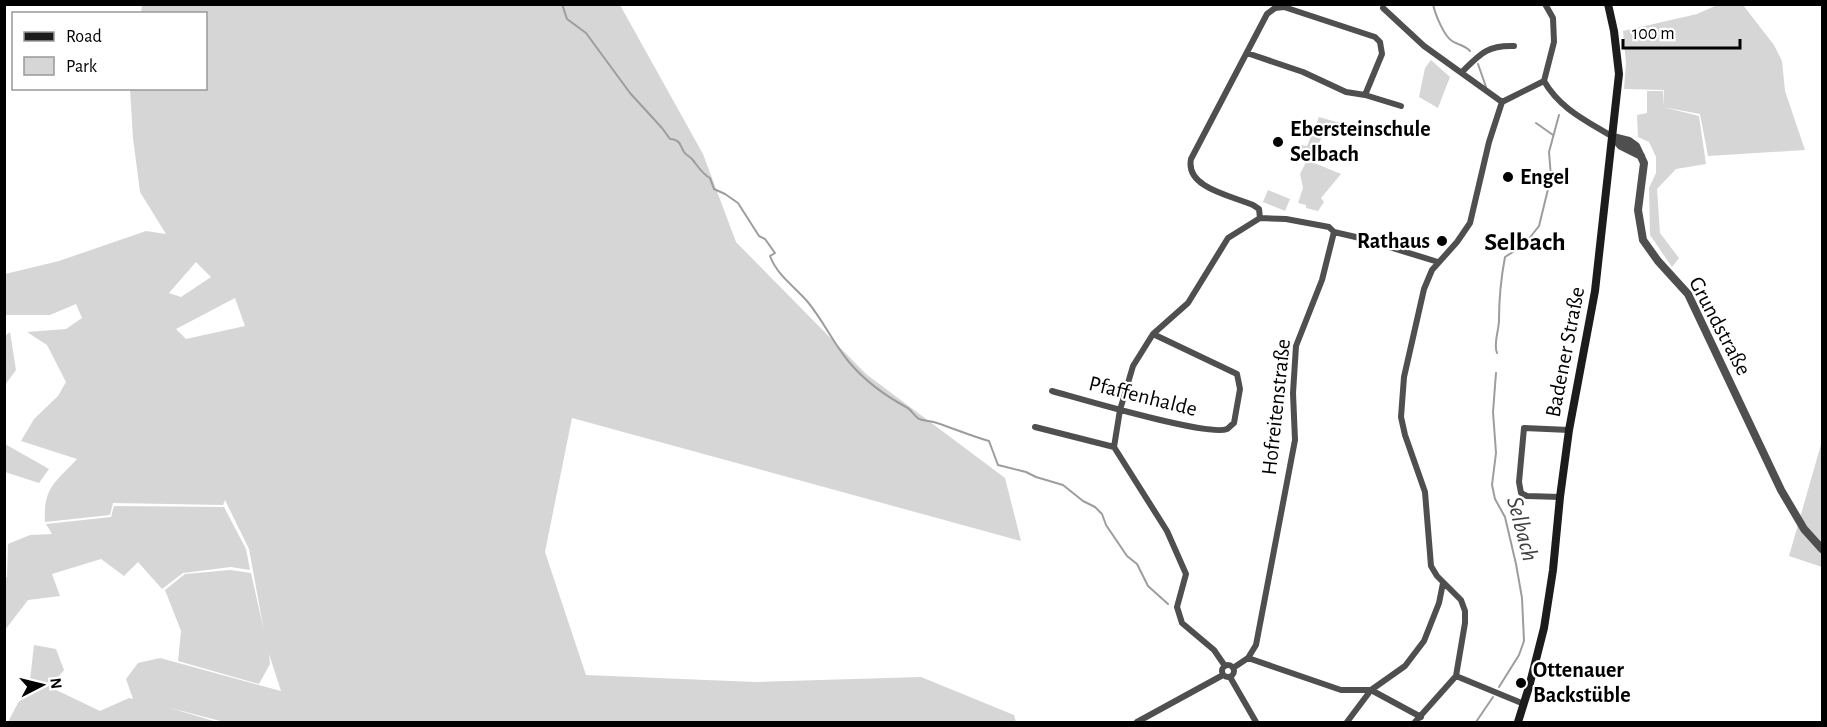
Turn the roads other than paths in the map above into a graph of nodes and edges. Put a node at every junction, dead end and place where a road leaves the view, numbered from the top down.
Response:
1 (1545, 4) edge
2 (1608, 4) edge
3 (1383, 8) dead end
4 (1514, 46) dead end
5 (1246, 53) junction
6 (1462, 72) junction
7 (1544, 81) junction
8 (1365, 95) junction
9 (1502, 102) junction
10 (1401, 106) dead end
11 (1613, 137) junction
12 (1260, 218) junction
13 (1334, 232) junction
14 (1438, 262) junction
15 (1153, 334) junction
16 (1052, 391) dead end
17 (1120, 410) junction
18 (1035, 427) dead end
19 (1569, 430) junction
20 (1114, 447) junction
21 (1560, 496) junction
22 (1822, 549) edge
23 (1443, 583) junction
24 (1248, 658) junction
25 (1225, 666) junction
26 (1233, 668) junction
27 (1223, 675) junction
28 (1456, 676) junction
29 (1230, 677) junction
30 (1371, 690) junction
31 (1524, 704) junction
32 (1421, 717) junction
33 (1137, 723) edge
34 (1256, 723) edge
35 (1347, 723) edge
36 (1415, 723) edge
37 (1518, 723) edge

1 - 7 street
2 - 11 main road, Badener Straße
3 - 6 street
4 - 6 street
5 - 8 street
5 - 8 street
5 - 12 street
6 - 9 street
7 - 9 street
7 - 11 street, Grundstraße
8 - 10 street
9 - 14 street
11 - 19 main road, Badener Straße
11 - 22 street, Grundstraße
12 - 13 street
12 - 15 street
13 - 14 street
13 - 24 street, Hofreitenstraße
14 - 23 street
15 - 17 street
15 - 17 street, Pfaffenhalde
16 - 17 street, Pfaffenhalde
17 - 20 street
18 - 20 street
19 - 21 main road, Badener Straße
19 - 21 street
20 - 25 street
21 - 31 main road, Badener Straße
23 - 28 street
23 - 30 street
24 - 26 street
24 - 30 street
25 - 26 street
25 - 27 street
26 - 29 street
27 - 29 street
27 - 33 street
28 - 31 street
28 - 32 street
29 - 34 street
30 - 32 street
30 - 35 street
31 - 37 main road, Badener Straße
32 - 36 street

